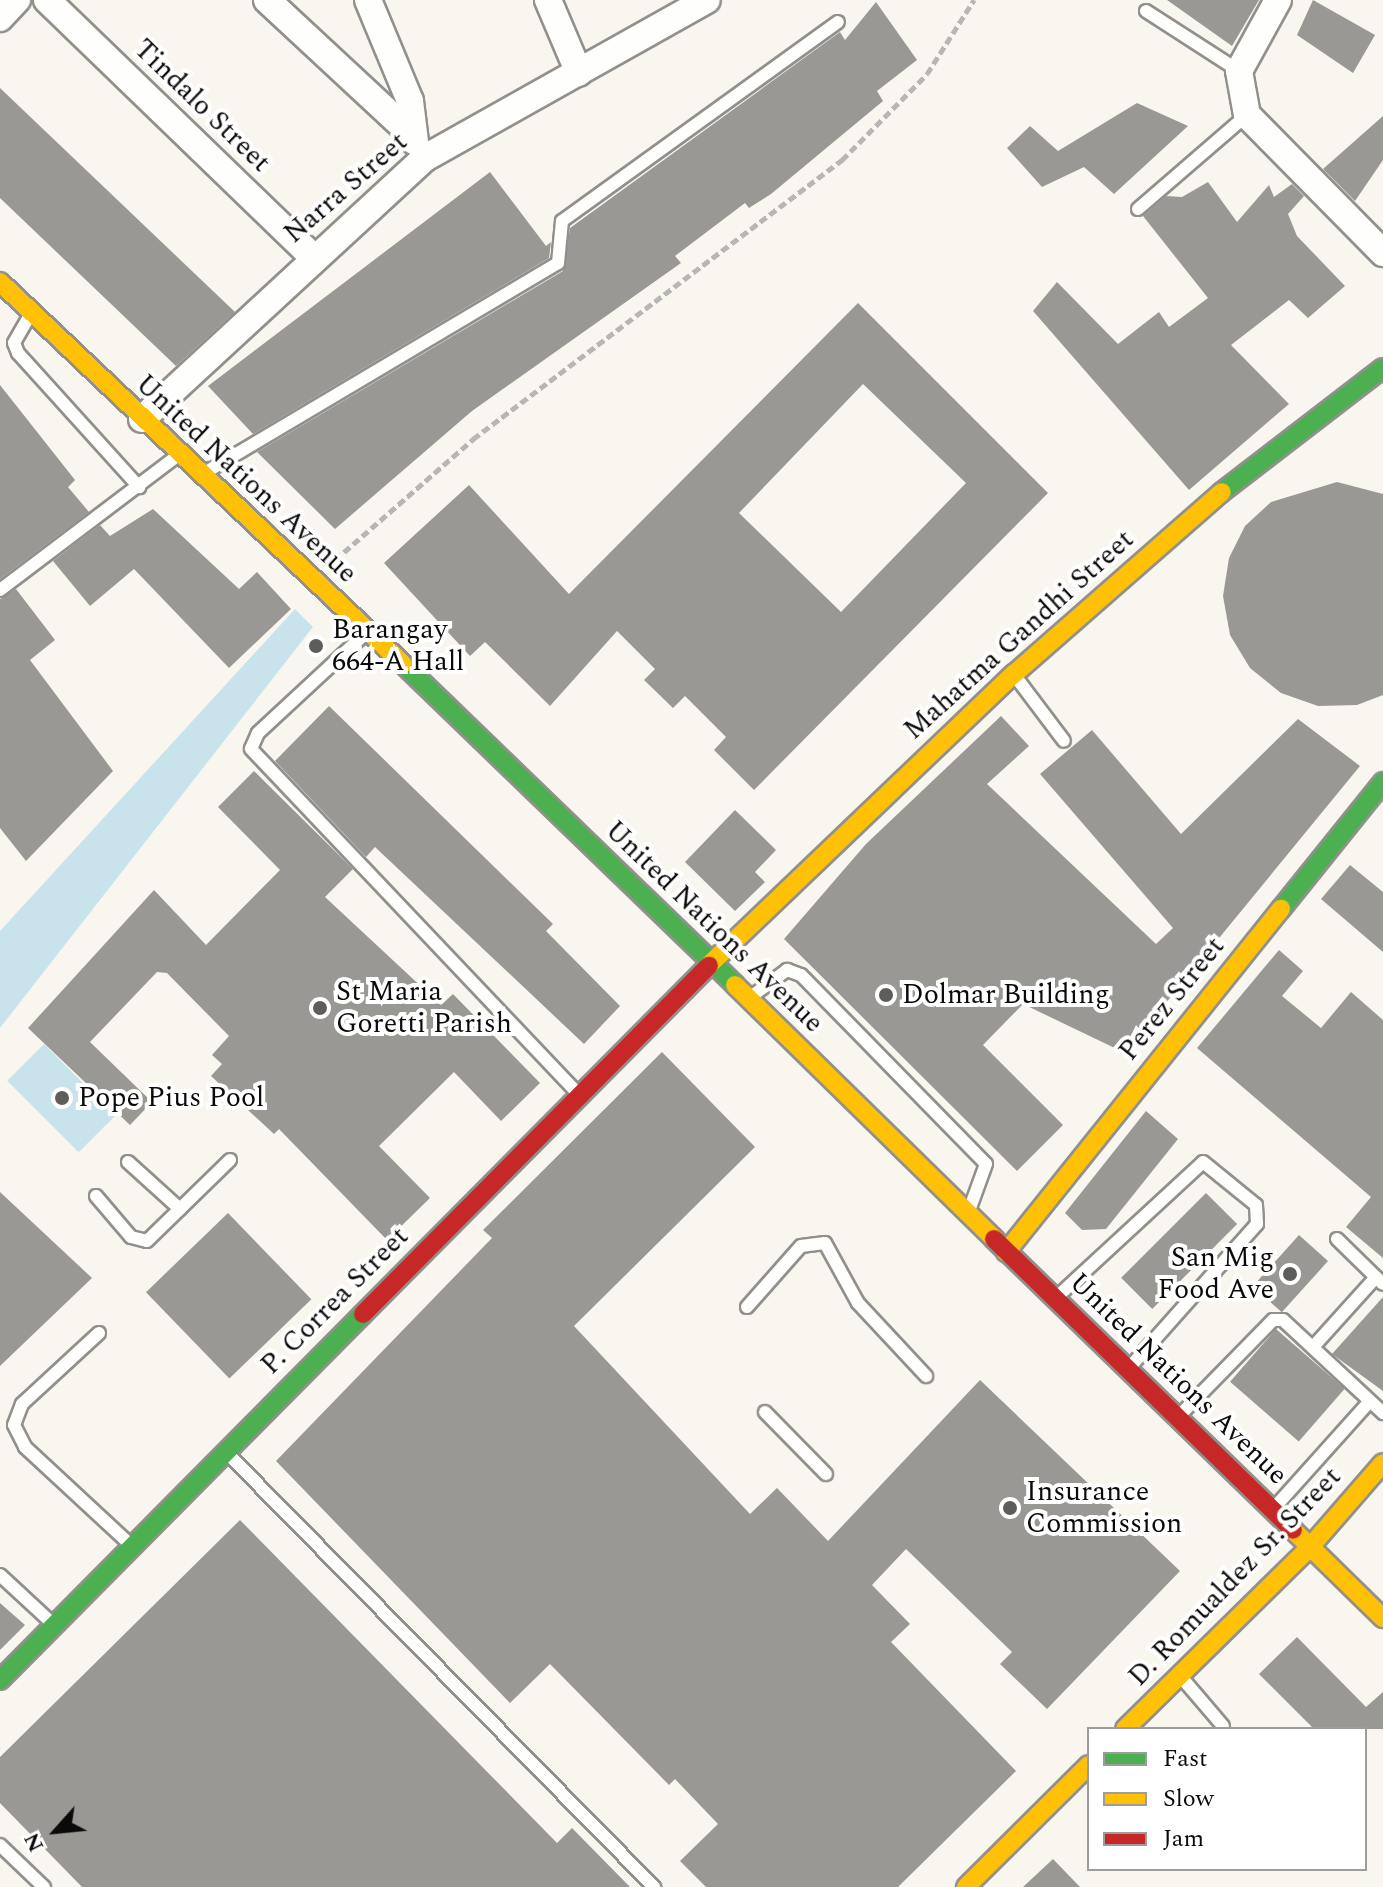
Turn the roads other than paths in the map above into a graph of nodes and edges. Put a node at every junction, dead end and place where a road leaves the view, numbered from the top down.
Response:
1 (17, 0) edge
2 (47, 0) edge
3 (267, 0) edge
4 (368, 0) edge
5 (548, 0) edge
6 (707, 0) edge
7 (1278, 0) edge
8 (1146, 11) dead end
9 (0, 18) edge
10 (838, 22) dead end
11 (1239, 71) junction
12 (579, 73) junction
13 (1247, 115) junction
14 (409, 132) junction
15 (425, 158) junction
16 (1138, 209) dead end
17 (1383, 253) edge
18 (313, 257) junction
19 (4, 294) edge
20 (31, 312) junction
21 (1383, 368) edge
22 (142, 419) junction
23 (179, 454) junction
24 (201, 475) junction
25 (139, 487) junction
26 (0, 590) edge
27 (368, 631) junction
28 (1014, 674) junction
29 (1064, 741) dead end
30 (1380, 793) edge
31 (711, 963) junction
32 (748, 1000) junction
33 (580, 1095) junction
34 (230, 1160) dead end
35 (128, 1162) dead end
36 (96, 1196) dead end
37 (180, 1209) junction
38 (968, 1215) junction
39 (1337, 1239) dead end
40 (1006, 1252) junction
41 (1379, 1281) edge
42 (1055, 1299) junction
43 (747, 1307) dead end
44 (99, 1333) dead end
45 (1313, 1347) junction
46 (1128, 1369) junction
47 (926, 1376) dead end
48 (1370, 1401) junction
49 (765, 1412) dead end
50 (1383, 1413) edge
51 (1178, 1418) junction
52 (225, 1451) junction
53 (1383, 1463) edge
54 (826, 1474) dead end
55 (1273, 1509) junction
56 (131, 1545) junction
57 (1310, 1547) junction
58 (0, 1575) edge
59 (1383, 1618) edge
60 (53, 1624) junction
61 (1180, 1675) junction
62 (0, 1680) edge
63 (1135, 1726) edge
64 (1223, 1726) dead end
65 (1087, 1767) edge
66 (0, 1845) edge
67 (44, 1887) edge
68 (654, 1887) edge
69 (966, 1887) edge

1 - 9 street
2 - 18 street, Tindalo Street
3 - 14 street
4 - 14 street
5 - 12 street
6 - 12 street, Narra Street
7 - 11 street
8 - 11 lane
10 - 24 lane
11 - 13 street
12 - 15 street, Narra Street
13 - 16 lane
13 - 17 street
14 - 15 street
15 - 18 street, Narra Street
18 - 22 street, Narra Street
19 - 20 street, United Nations Avenue
20 - 22 street, United Nations Avenue
20 - 25 lane
21 - 28 street, Mahatma Gandhi Street
22 - 23 street, United Nations Avenue
23 - 24 street, United Nations Avenue
23 - 25 lane
24 - 27 street, United Nations Avenue
25 - 26 lane
27 - 31 street, United Nations Avenue
27 - 33 lane
28 - 29 lane
28 - 31 street, Mahatma Gandhi Street
30 - 40 street, Perez Street
31 - 32 street, United Nations Avenue
31 - 33 street, P. Correa Street
32 - 38 street, United Nations Avenue
32 - 38 lane
33 - 52 street, P. Correa Street
34 - 37 lane
35 - 37 lane
36 - 37 lane
38 - 40 street, United Nations Avenue
39 - 41 lane
40 - 42 street, United Nations Avenue
41 - 45 lane
42 - 46 street, United Nations Avenue
42 - 46 lane
43 - 47 lane
44 - 56 lane
45 - 48 lane
45 - 51 lane
46 - 51 street, United Nations Avenue
48 - 50 lane
48 - 55 lane
49 - 54 lane
51 - 55 street, United Nations Avenue
52 - 56 street, P. Correa Street
52 - 68 lane
53 - 57 street, D. Romualdez Sr. Street
55 - 57 street, United Nations Avenue
56 - 60 street, P. Correa Street
57 - 59 street, United Nations Avenue
57 - 61 street, D. Romualdez Sr. Street
58 - 60 lane
60 - 62 street, P. Correa Street
61 - 63 street, D. Romualdez Sr. Street
61 - 64 lane
65 - 69 street
66 - 67 lane

